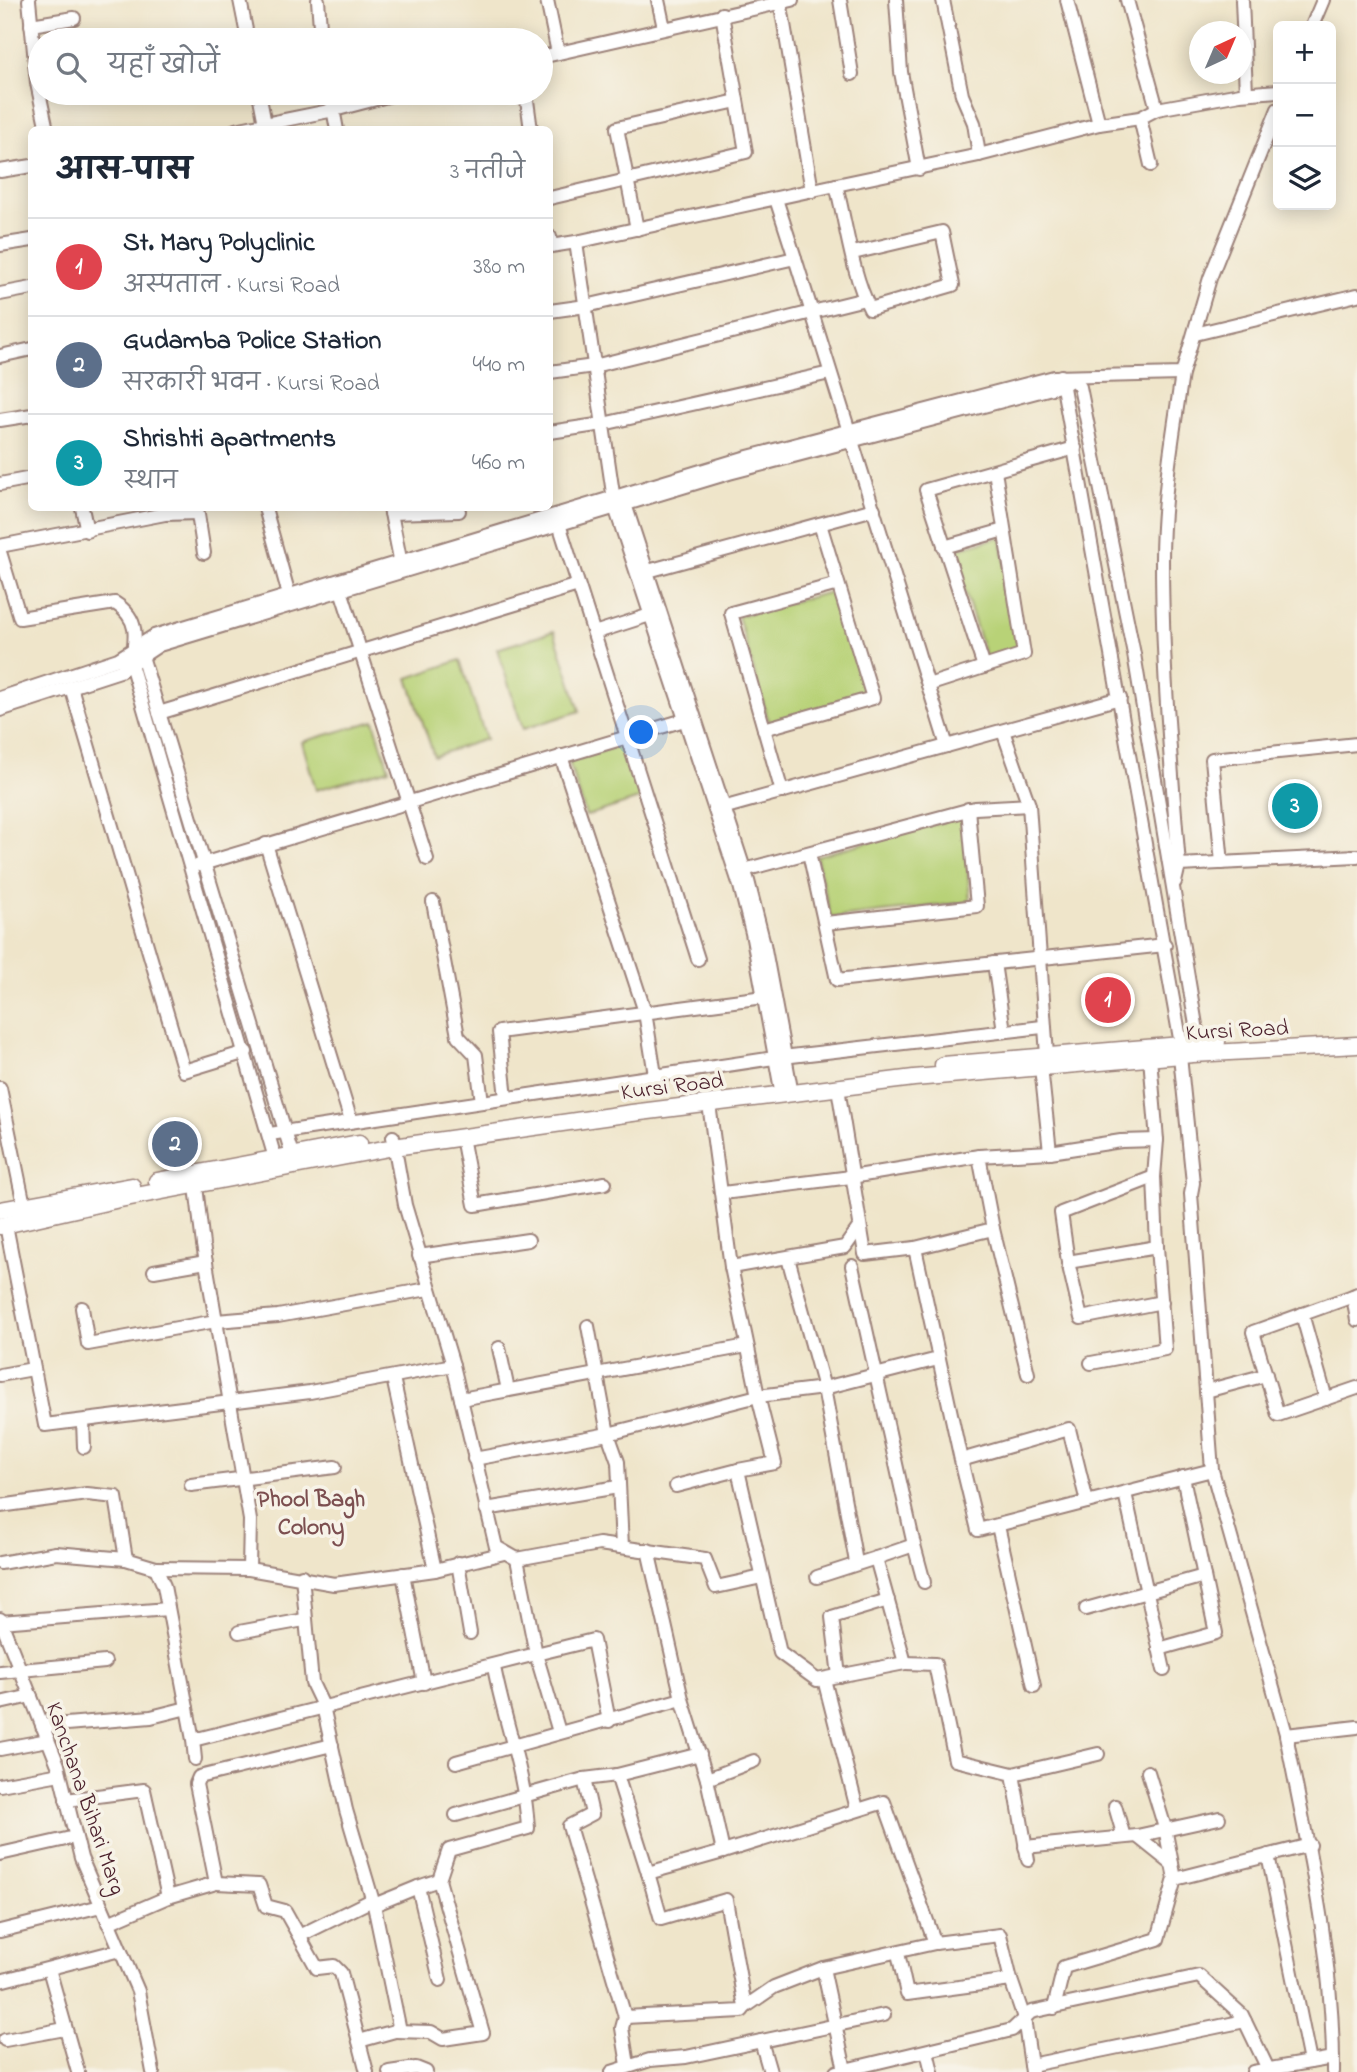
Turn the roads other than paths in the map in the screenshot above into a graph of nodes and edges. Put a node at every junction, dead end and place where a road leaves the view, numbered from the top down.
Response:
1 (29, 0) edge
2 (240, 0) edge
3 (318, 0) edge
4 (547, 0) edge
5 (658, 0) edge
6 (840, 0) edge
7 (896, 0) edge
8 (943, 0) edge
9 (1067, 0) edge
10 (1127, 0) edge
11 (1242, 0) edge
12 (1323, 0) edge
13 (784, 1) edge
14 (722, 14) junction
15 (74, 18) dead end
16 (1314, 21) edge
17 (31, 24) junction
18 (31, 28) edge
19 (246, 28) edge
20 (320, 28) edge
21 (553, 28) edge
22 (664, 28) junction
23 (553, 29) edge
24 (558, 53) junction
25 (553, 54) edge
26 (852, 74) dead end
27 (1273, 91) edge
28 (1246, 93) junction
29 (737, 101) junction
30 (42, 105) edge
31 (261, 105) edge
32 (333, 105) edge
33 (353, 105) edge
34 (528, 105) edge
35 (1157, 109) junction
36 (334, 110) junction
37 (1140, 118) junction
38 (1273, 121) edge
39 (265, 124) junction
40 (1099, 124) junction
41 (46, 126) edge
42 (255, 126) edge
43 (336, 126) edge
44 (530, 126) edge
45 (979, 155) junction
46 (1151, 165) dead end
47 (28, 167) edge
48 (919, 169) junction
49 (0, 171) edge
50 (627, 181) junction
51 (836, 185) junction
52 (812, 191) junction
53 (553, 197) edge
54 (776, 199) junction
55 (637, 229) junction
56 (28, 241) edge
57 (576, 242) junction
58 (553, 243) edge
59 (0, 245) edge
60 (853, 253) junction
61 (795, 258) junction
62 (28, 289) edge
63 (0, 294) edge
64 (1357, 295) edge
65 (865, 299) junction
66 (586, 306) junction
67 (553, 311) edge
68 (810, 313) junction
69 (1195, 334) junction
70 (28, 350) edge
71 (0, 356) edge
72 (594, 366) junction
73 (553, 372) edge
74 (830, 373) junction
75 (1182, 374) junction
76 (1065, 380) junction
77 (28, 416) edge
78 (0, 420) edge
79 (603, 424) junction
80 (553, 432) edge
81 (852, 436) junction
82 (1075, 448) junction
83 (995, 471) junction
84 (28, 479) edge
85 (0, 484) edge
86 (619, 503) junction
87 (874, 509) junction
88 (83, 511) edge
89 (189, 511) edge
90 (197, 511) edge
91 (266, 511) edge
92 (391, 511) edge
93 (425, 511) edge
94 (459, 512) dead end
95 (559, 524) junction
96 (820, 524) junction
97 (1004, 530) junction
98 (87, 531) junction
99 (0, 546) edge
100 (944, 547) junction
101 (0, 552) edge
102 (204, 553) dead end
103 (401, 566) junction
104 (648, 571) junction
105 (838, 584) junction
106 (339, 585) junction
107 (578, 585) junction
108 (289, 595) junction
109 (650, 615) junction
110 (594, 633) junction
111 (359, 652) junction
112 (136, 656) junction
113 (984, 667) junction
114 (929, 685) junction
115 (71, 687) junction
116 (0, 698) edge
117 (1120, 698) junction
118 (0, 710) edge
119 (159, 713) junction
120 (690, 718) junction
121 (764, 729) junction
122 (1003, 731) junction
123 (627, 737) junction
124 (1357, 744) edge
125 (947, 746) junction
126 (561, 756) junction
127 (782, 792) junction
128 (409, 802) junction
129 (1029, 805) junction
130 (720, 809) junction
131 (968, 810) junction
132 (266, 845) junction
133 (809, 853) junction
134 (1357, 856) edge
135 (427, 859) dead end
136 (205, 863) junction
137 (1222, 863) junction
138 (1179, 865) junction
139 (191, 867) junction
140 (744, 870) junction
141 (1174, 890) junction
142 (433, 902) dead end
143 (827, 923) junction
144 (1165, 945) junction
145 (698, 959) dead end
146 (1038, 959) junction
147 (994, 963) junction
148 (764, 996) junction
149 (645, 1012) junction
150 (1042, 1027) junction
151 (1004, 1031) junction
152 (1357, 1036) edge
153 (1316, 1043) junction
154 (1357, 1045) edge
155 (1188, 1049) junction
156 (246, 1052) junction
157 (779, 1057) junction
158 (1150, 1058) junction
159 (1044, 1061) junction
160 (655, 1076) junction
161 (0, 1088) edge
162 (838, 1088) junction
163 (786, 1089) junction
164 (506, 1098) junction
165 (482, 1102) junction
166 (709, 1104) junction
167 (351, 1121) junction
168 (4, 1128) edge
169 (286, 1131) junction
170 (270, 1133) junction
171 (462, 1137) junction
172 (1157, 1140) junction
173 (393, 1142) junction
174 (1050, 1152) junction
175 (979, 1156) junction
176 (294, 1160) junction
177 (277, 1163) junction
178 (851, 1177) junction
179 (1154, 1177) junction
180 (195, 1179) junction
181 (605, 1183) dead end
182 (723, 1193) junction
183 (24, 1205) junction
184 (2, 1220) edge
185 (860, 1226) junction
186 (993, 1229) junction
187 (528, 1240) dead end
188 (1157, 1247) junction
189 (915, 1248) junction
190 (419, 1256) junction
191 (788, 1258) junction
192 (206, 1262) junction
193 (1068, 1262) junction
194 (852, 1266) dead end
195 (731, 1267) junction
196 (154, 1272) dead end
197 (428, 1289) junction
198 (1355, 1295) edge
199 (1162, 1302) junction
200 (82, 1308) dead end
201 (1302, 1314) junction
202 (1357, 1320) edge
203 (216, 1321) junction
204 (588, 1326) dead end
205 (747, 1346) junction
206 (499, 1348) dead end
207 (938, 1359) junction
208 (1091, 1363) dead end
209 (453, 1365) junction
210 (33, 1370) junction
211 (598, 1373) junction
212 (1028, 1374) dead end
213 (0, 1375) edge
214 (874, 1375) junction
215 (1266, 1375) junction
216 (393, 1378) junction
217 (824, 1388) junction
218 (1357, 1388) edge
219 (508, 1390) junction
220 (1206, 1391) junction
221 (758, 1396) junction
222 (461, 1399) junction
223 (1326, 1399) junction
224 (230, 1400) junction
225 (83, 1421) junction
226 (608, 1434) junction
227 (84, 1447) dead end
228 (474, 1459) junction
229 (961, 1460) junction
230 (335, 1467) dead end
231 (738, 1470) junction
232 (1212, 1470) junction
233 (243, 1477) junction
234 (1183, 1478) junction
235 (191, 1485) dead end
236 (676, 1486) dead end
237 (618, 1487) junction
238 (1125, 1493) junction
239 (1087, 1502) junction
240 (0, 1506) edge
241 (486, 1509) junction
242 (998, 1526) junction
243 (914, 1545) junction
244 (622, 1547) junction
245 (648, 1550) junction
246 (510, 1556) junction
247 (876, 1558) junction
248 (126, 1559) junction
249 (856, 1562) junction
250 (0, 1563) edge
251 (458, 1563) junction
252 (156, 1568) junction
253 (249, 1569) junction
254 (435, 1570) junction
255 (403, 1574) junction
256 (302, 1576) junction
257 (1204, 1576) junction
258 (762, 1577) junction
259 (817, 1577) dead end
260 (924, 1582) dead end
261 (1147, 1591) junction
262 (888, 1600) junction
263 (168, 1609) junction
264 (1086, 1609) dead end
265 (304, 1620) junction
266 (1, 1621) edge
267 (239, 1632) dead end
268 (470, 1633) dead end
269 (1159, 1648) junction
270 (536, 1654) junction
271 (105, 1662) dead end
272 (905, 1663) junction
273 (494, 1667) junction
274 (20, 1668) junction
275 (1164, 1670) dead end
276 (0, 1672) edge
277 (839, 1676) junction
278 (824, 1679) junction
279 (424, 1683) junction
280 (1034, 1686) dead end
281 (31, 1696) junction
282 (682, 1699) junction
283 (0, 1703) edge
284 (323, 1706) junction
285 (187, 1708) junction
286 (608, 1721) junction
287 (43, 1726) junction
288 (1357, 1727) edge
289 (559, 1732) junction
290 (48, 1740) junction
291 (193, 1740) junction
292 (1287, 1741) junction
293 (332, 1745) junction
294 (513, 1745) junction
295 (0, 1749) edge
296 (699, 1754) junction
297 (1098, 1754) dead end
298 (195, 1759) dead end
299 (754, 1761) dead end
300 (456, 1762) dead end
301 (1148, 1772) dead end
302 (60, 1774) junction
303 (1013, 1774) junction
304 (617, 1775) junction
305 (584, 1779) junction
306 (708, 1779) junction
307 (0, 1784) edge
308 (526, 1796) junction
309 (66, 1800) junction
310 (1115, 1806) dead end
311 (857, 1808) junction
312 (456, 1815) dead end
313 (1219, 1818) dead end
314 (1165, 1828) junction
315 (75, 1837) junction
316 (1131, 1837) junction
317 (1310, 1845) junction
318 (1025, 1847) junction
319 (723, 1852) junction
320 (0, 1854) edge
321 (1268, 1855) junction
322 (1028, 1860) dead end
323 (1172, 1864) junction
324 (648, 1874) junction
325 (1175, 1879) junction
326 (439, 1880) junction
327 (216, 1883) junction
328 (418, 1887) junction
329 (168, 1897) junction
330 (373, 1902) junction
331 (101, 1906) junction
332 (108, 1923) junction
333 (0, 1931) edge
334 (299, 1936) junction
335 (935, 1943) junction
336 (120, 1950) junction
337 (898, 1953) junction
338 (823, 1968) junction
339 (49, 1969) junction
340 (0, 1980) edge
341 (440, 1980) dead end
342 (1011, 1980) junction
343 (745, 2007) junction
344 (1054, 2008) junction
345 (884, 2015) dead end
346 (625, 2017) junction
347 (1024, 2018) junction
348 (1245, 2021) junction
349 (836, 2026) junction
350 (65, 2029) junction
351 (395, 2031) junction
352 (5, 2040) dead end
353 (359, 2041) junction
354 (761, 2041) junction
355 (927, 2051) junction
356 (1333, 2058) junction
357 (1310, 2062) junction
358 (628, 2065) junction
359 (1032, 2069) edge
360 (1268, 2069) junction
361 (841, 2071) edge
362 (78, 2072) edge
363 (153, 2072) edge
364 (368, 2072) edge
365 (389, 2072) edge
366 (426, 2072) edge
367 (612, 2072) edge
368 (770, 2072) edge
369 (932, 2072) edge
370 (1253, 2072) edge
371 (1333, 2072) edge

1 - 17 street
2 - 19 street
3 - 20 street
4 - 21 street
5 - 22 street
6 - 26 street
7 - 48 street
8 - 45 street
9 - 40 street
10 - 35 street
11 - 28 street
12 - 16 street
13 - 14 street
13 - 52 street
14 - 22 street
14 - 29 street
15 - 17 street
17 - 18 street
22 - 24 street
23 - 24 street
24 - 25 street
27 - 28 street
28 - 35 street
29 - 50 street
29 - 50 street
30 - 41 street
31 - 39 street
32 - 36 street
33 - 36 street
34 - 44 street
35 - 37 street
36 - 39 street
36 - 43 street
37 - 40 street
37 - 46 street
38 - 69 street
39 - 42 street
40 - 45 street
45 - 48 street
47 - 49 street
48 - 51 street
50 - 53 street
50 - 55 street
51 - 52 street
51 - 60 street
52 - 54 street
54 - 55 street
54 - 61 street
55 - 57 street
56 - 59 street
57 - 58 street
57 - 66 street
60 - 65 street
60 - 65 street
61 - 66 street
61 - 68 street
62 - 63 street
64 - 69 street
65 - 68 street
66 - 67 street
66 - 72 street
68 - 72 street
68 - 74 street
69 - 75 street
70 - 71 street
72 - 73 street
72 - 79 street
74 - 79 street
74 - 81 street
75 - 76 street
75 - 138 street
76 - 81 street
76 - 82 street
76 - 141 street
77 - 78 street
79 - 80 street
79 - 86 street
81 - 86 street
81 - 87 street
82 - 83 street
82 - 117 street
83 - 97 street
83 - 100 street
84 - 85 street
86 - 95 street
86 - 103 street
86 - 104 street
86 - 109 street
87 - 96 street
87 - 114 street
88 - 98 street
89 - 98 street
90 - 102 street
91 - 108 street
92 - 103 street
93 - 94 street
95 - 103 street
95 - 107 street
96 - 104 street
96 - 105 street
97 - 100 street
97 - 113 street
98 - 99 street
100 - 113 street
101 - 112 street
103 - 106 street
104 - 120 street
105 - 121 street
105 - 121 street
106 - 108 street
106 - 111 street
106 - 112 street
107 - 110 street
107 - 111 street
108 - 112 street
109 - 110 street
109 - 120 street
110 - 123 street
111 - 119 street
111 - 128 street
112 - 115 street
112 - 116 street
112 - 119 street
112 - 139 street
113 - 114 street
114 - 125 street
115 - 118 street
115 - 156 street
117 - 122 street
117 - 144 street
119 - 136 street
120 - 123 street
120 - 130 street
121 - 127 street
122 - 125 street
122 - 129 street
123 - 126 street
123 - 145 street
124 - 137 street
125 - 127 street
126 - 128 street
126 - 149 street
127 - 130 street
128 - 132 street
128 - 135 street
129 - 131 street
129 - 146 street
130 - 140 street
130 - 148 street
131 - 133 street
131 - 143 street
132 - 136 street
132 - 167 street
133 - 140 street
133 - 143 street
134 - 137 street
136 - 139 street
136 - 169 street
137 - 138 street
138 - 141 street
139 - 156 street
140 - 157 street
141 - 155 street
142 - 165 street
143 - 147 street
144 - 146 street
144 - 155 street
146 - 147 street
146 - 150 street
147 - 151 street
148 - 149 street
148 - 157 street
149 - 160 street
149 - 164 street
150 - 151 street
150 - 159 street
151 - 157 street
152 - 153 main road, Kursi Road
153 - 154 main road, Kursi Road
153 - 155 main road, Kursi Road
155 - 158 main road, Kursi Road
155 - 159 main road, Kursi Road
155 - 220 street
156 - 170 street
157 - 160 street
157 - 163 street
158 - 159 main road, Kursi Road
158 - 172 street
159 - 162 main road, Kursi Road
159 - 163 main road, Kursi Road
159 - 174 street
160 - 164 street
161 - 168 street
162 - 163 main road, Kursi Road
162 - 178 street
163 - 166 main road, Kursi Road
163 - 173 main road, Kursi Road
164 - 165 street
165 - 167 street
166 - 171 main road, Kursi Road
166 - 182 street
167 - 169 street
168 - 183 street
169 - 170 street
169 - 176 street
170 - 177 street
171 - 173 main road, Kursi Road
171 - 181 street
172 - 174 street
172 - 179 street
173 - 176 main road, Kursi Road
173 - 190 street
174 - 175 street
175 - 178 street
175 - 186 street
176 - 177 main road, Kursi Road
177 - 180 main road, Kursi Road
178 - 182 street
178 - 185 street
179 - 188 street
179 - 193 street
180 - 183 main road, Kursi Road
180 - 184 main road, Kursi Road
180 - 192 street
182 - 195 street
183 - 184 main road, Kursi Road
184 - 210 street
185 - 189 street
185 - 191 street
186 - 189 street
186 - 212 street
187 - 190 street
188 - 193 street
188 - 199 street
189 - 207 street
190 - 197 street
191 - 195 street
191 - 217 street
192 - 196 street
192 - 203 street
193 - 199 street
194 - 214 street
195 - 205 street
197 - 203 street
197 - 209 street
198 - 201 street
198 - 202 street
199 - 208 street
200 - 203 street
201 - 215 street
201 - 223 street
203 - 224 street
204 - 211 street
205 - 211 street
205 - 221 street
206 - 219 street
207 - 214 street
207 - 229 street
209 - 216 street
209 - 222 street
210 - 213 street
210 - 225 street
211 - 219 street
211 - 226 street
214 - 217 street
214 - 243 street
215 - 220 street
215 - 223 street
216 - 224 street
216 - 254 street
217 - 221 street
217 - 249 street
218 - 223 street
219 - 222 street
220 - 232 street
221 - 226 street
221 - 231 street
222 - 228 street
224 - 225 street
224 - 233 street
225 - 227 street
226 - 228 street
226 - 237 street
228 - 241 street
229 - 239 street
229 - 242 street
230 - 233 street
231 - 236 street
231 - 258 street
232 - 234 street
232 - 292 street
233 - 235 street
233 - 253 street
234 - 238 street
234 - 257 street
237 - 241 street
237 - 244 street
238 - 239 street
238 - 261 street
239 - 242 street
240 - 248 street
241 - 246 street
242 - 280 street
243 - 247 street
243 - 260 street
244 - 245 street
244 - 246 street
245 - 258 street
245 - 282 street
246 - 251 street
246 - 270 street
247 - 249 street
247 - 262 street
248 - 250 street
248 - 252 street
249 - 259 street
251 - 254 street
251 - 268 street
252 - 253 street
252 - 263 street
253 - 256 street
254 - 255 street
255 - 256 street
255 - 279 street
256 - 265 street
257 - 261 street
257 - 269 street
258 - 278 street
261 - 264 street
261 - 269 street
262 - 272 street
262 - 277 street
263 - 266 street
263 - 285 street
265 - 267 street
265 - 284 street
266 - 274 street, Kanchana Bihari Marg
269 - 275 street
270 - 273 street
270 - 286 street
270 - 289 street
271 - 274 street
272 - 277 street
272 - 303 street
273 - 279 street
273 - 294 street
274 - 276 street
274 - 281 street, Kanchana Bihari Marg
277 - 278 street
278 - 311 street
279 - 284 street
281 - 283 street
281 - 287 street, Kanchana Bihari Marg
282 - 286 street
282 - 296 street
284 - 291 street
284 - 293 street
285 - 287 street
285 - 291 street
286 - 289 street
287 - 290 street, Kanchana Bihari Marg
288 - 292 street
289 - 294 street
290 - 295 street
290 - 302 street, Kanchana Bihari Marg
291 - 298 street
292 - 317 street
293 - 327 street
293 - 330 street
294 - 300 street
294 - 308 street
296 - 304 street
296 - 306 street
297 - 303 street
299 - 306 street
301 - 314 street
302 - 307 street
302 - 309 street, Kanchana Bihari Marg
303 - 318 street
304 - 305 street
304 - 324 street
305 - 308 street
305 - 346 street
306 - 319 street
308 - 312 street
308 - 326 street
309 - 315 street, Kanchana Bihari Marg
309 - 329 street
310 - 316 street
311 - 319 street
311 - 335 street
313 - 314 street
314 - 316 street
314 - 323 street
315 - 320 street
315 - 331 street, Kanchana Bihari Marg
316 - 318 street
316 - 323 street
317 - 321 street
317 - 356 street
318 - 322 street
319 - 324 street
321 - 325 street
321 - 357 street
323 - 325 street
324 - 343 street
325 - 344 street
326 - 328 street
326 - 351 street
327 - 329 street
327 - 334 street
328 - 330 street
328 - 341 street
329 - 332 street
330 - 334 street
330 - 351 street
331 - 332 street, Kanchana Bihari Marg
331 - 333 street
332 - 336 street, Kanchana Bihari Marg
334 - 353 street
335 - 337 street
335 - 342 street
336 - 339 street
336 - 363 street, Kanchana Bihari Marg
337 - 338 street
337 - 342 street
338 - 343 street
338 - 349 street
339 - 340 street
339 - 350 street
342 - 347 street
343 - 346 street
344 - 347 street
344 - 348 street
345 - 349 street
346 - 358 street
347 - 355 street
347 - 359 street
348 - 359 street
348 - 360 street
349 - 354 street
349 - 361 street
350 - 352 street
350 - 362 street
351 - 353 street
353 - 364 street
354 - 358 street
354 - 368 street
355 - 361 street
355 - 369 street
356 - 357 street
356 - 371 street
357 - 360 street
358 - 367 street
360 - 370 street
365 - 366 street

